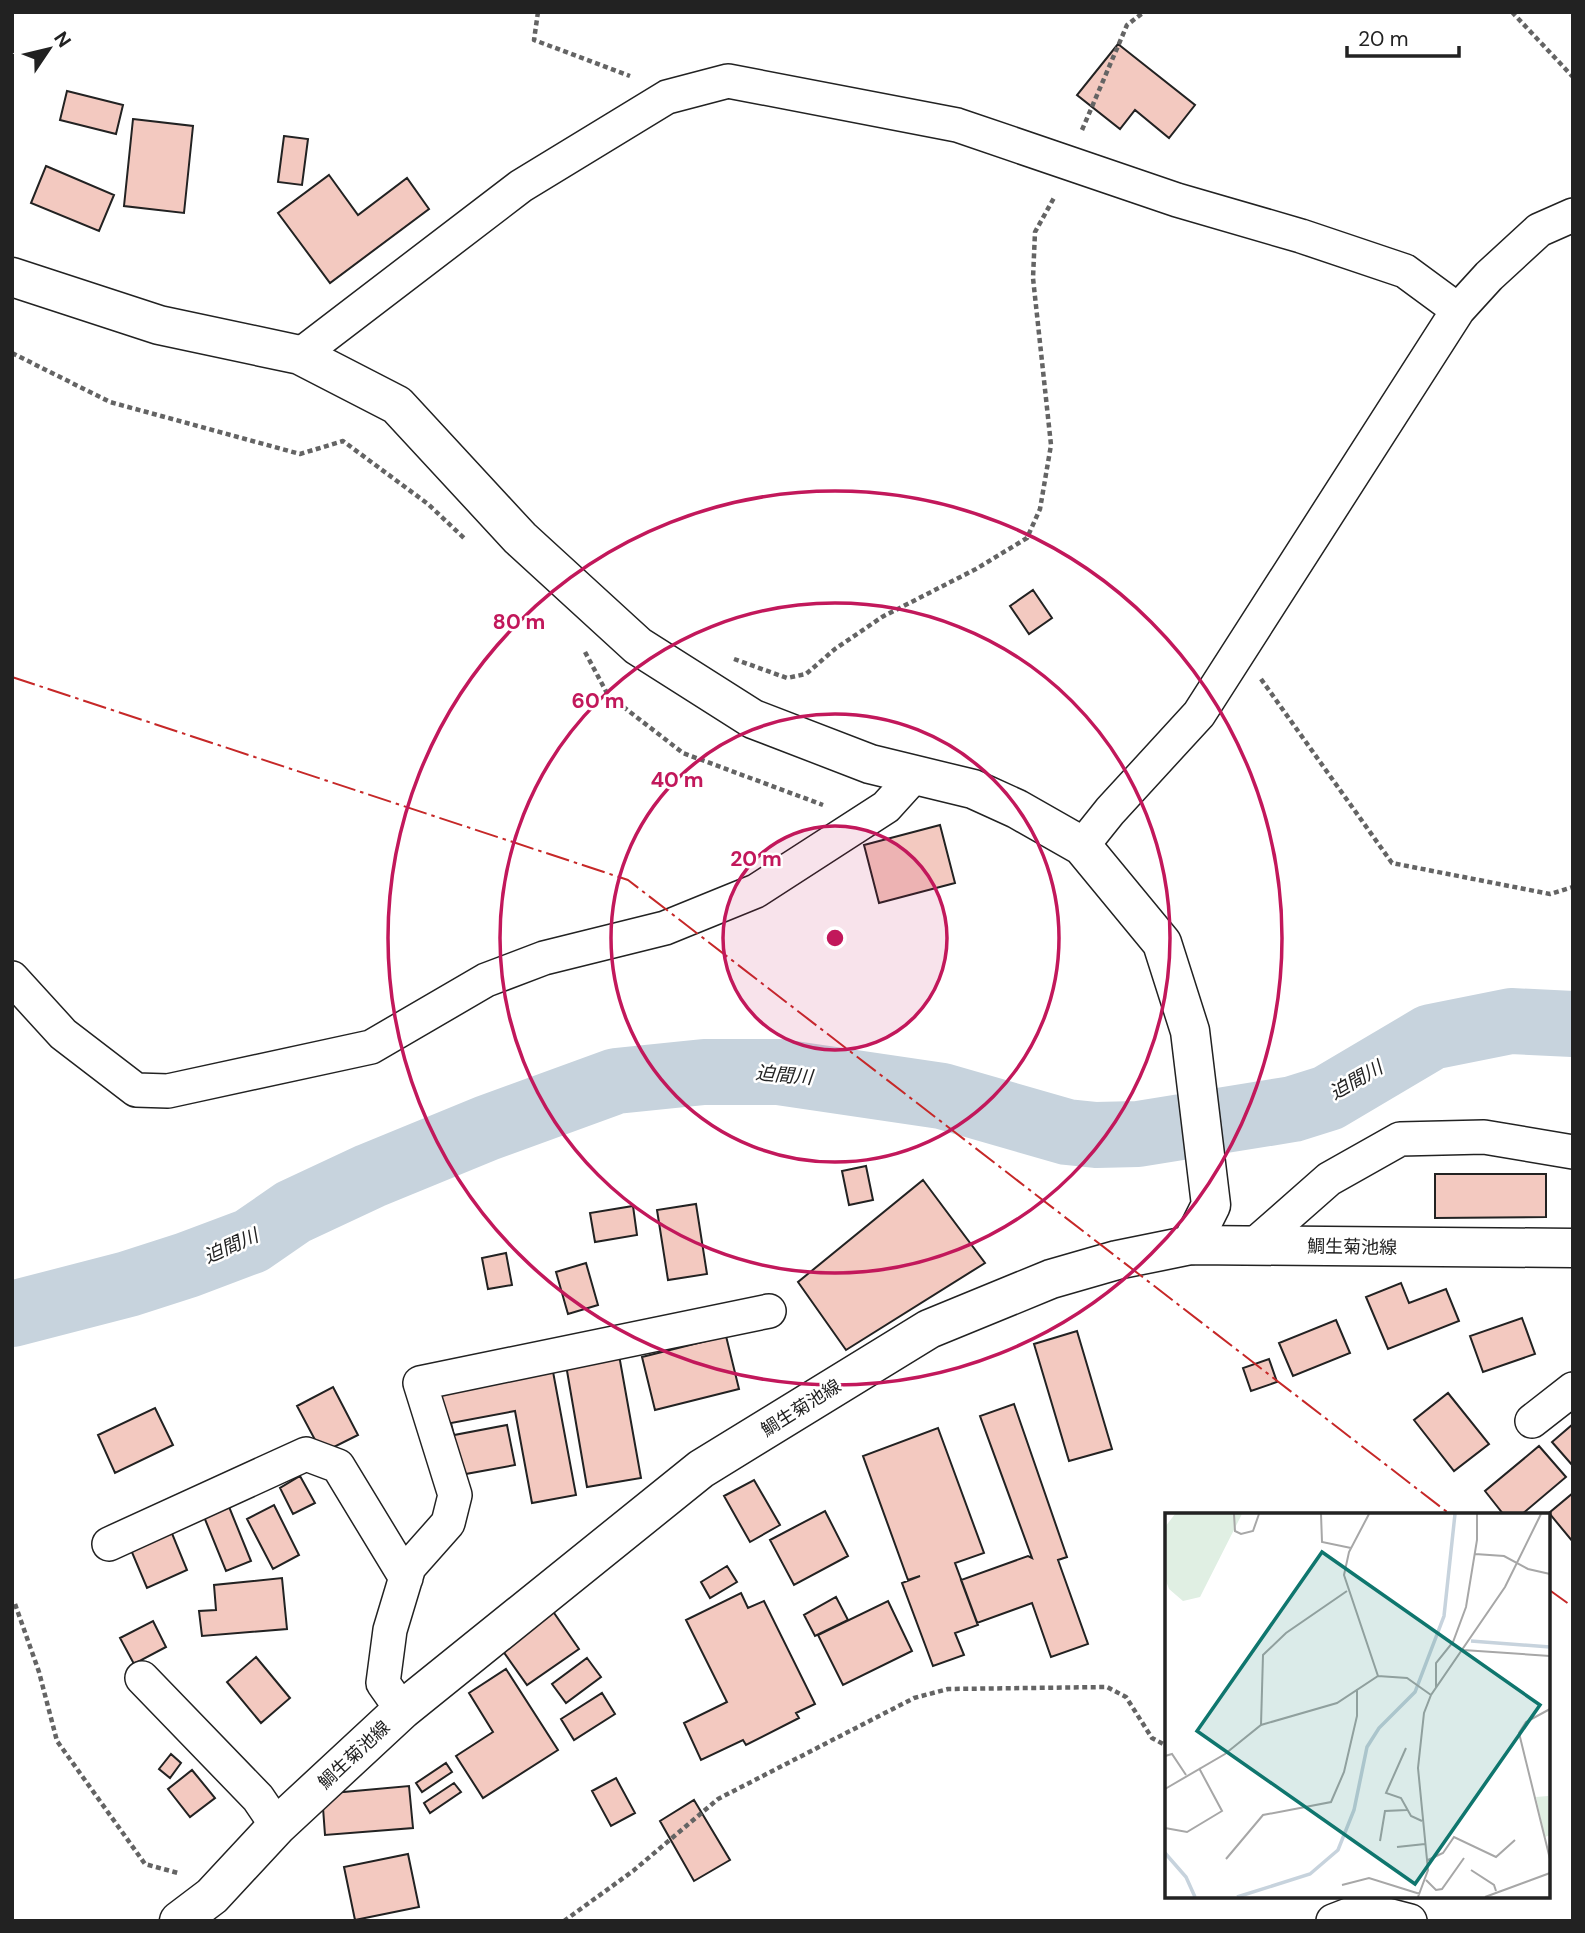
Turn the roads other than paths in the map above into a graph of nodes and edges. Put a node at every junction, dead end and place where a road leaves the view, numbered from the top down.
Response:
1 (1573, 215) edge
2 (12, 276) edge
3 (1458, 310) junction
4 (300, 355) junction
5 (915, 775) junction
6 (1082, 846) junction
7 (12, 978) edge
8 (1573, 1152) edge
9 (1191, 1245) junction
10 (1254, 1245) junction
11 (1573, 1248) edge
12 (769, 1311) dead end
13 (1573, 1389) edge
14 (1532, 1421) dead end
15 (109, 1544) dead end
16 (406, 1578) junction
17 (142, 1678) dead end
18 (402, 1710) junction
19 (277, 1826) junction
20 (191, 1918) edge
21 (1333, 1921) edge
22 (1410, 1921) edge

1 - 3 street
2 - 4 street
3 - 4 street
3 - 6 street
4 - 5 street
5 - 6 street
5 - 7 street
6 - 9 street
8 - 10 street
9 - 10 street, 鯛生菊池線
9 - 18 street, 鯛生菊池線
10 - 11 street, 鯛生菊池線
12 - 16 street
13 - 14 street
15 - 16 street
16 - 18 street
17 - 19 street
18 - 19 street, 鯛生菊池線
19 - 20 street, 鯛生菊池線
21 - 22 street

